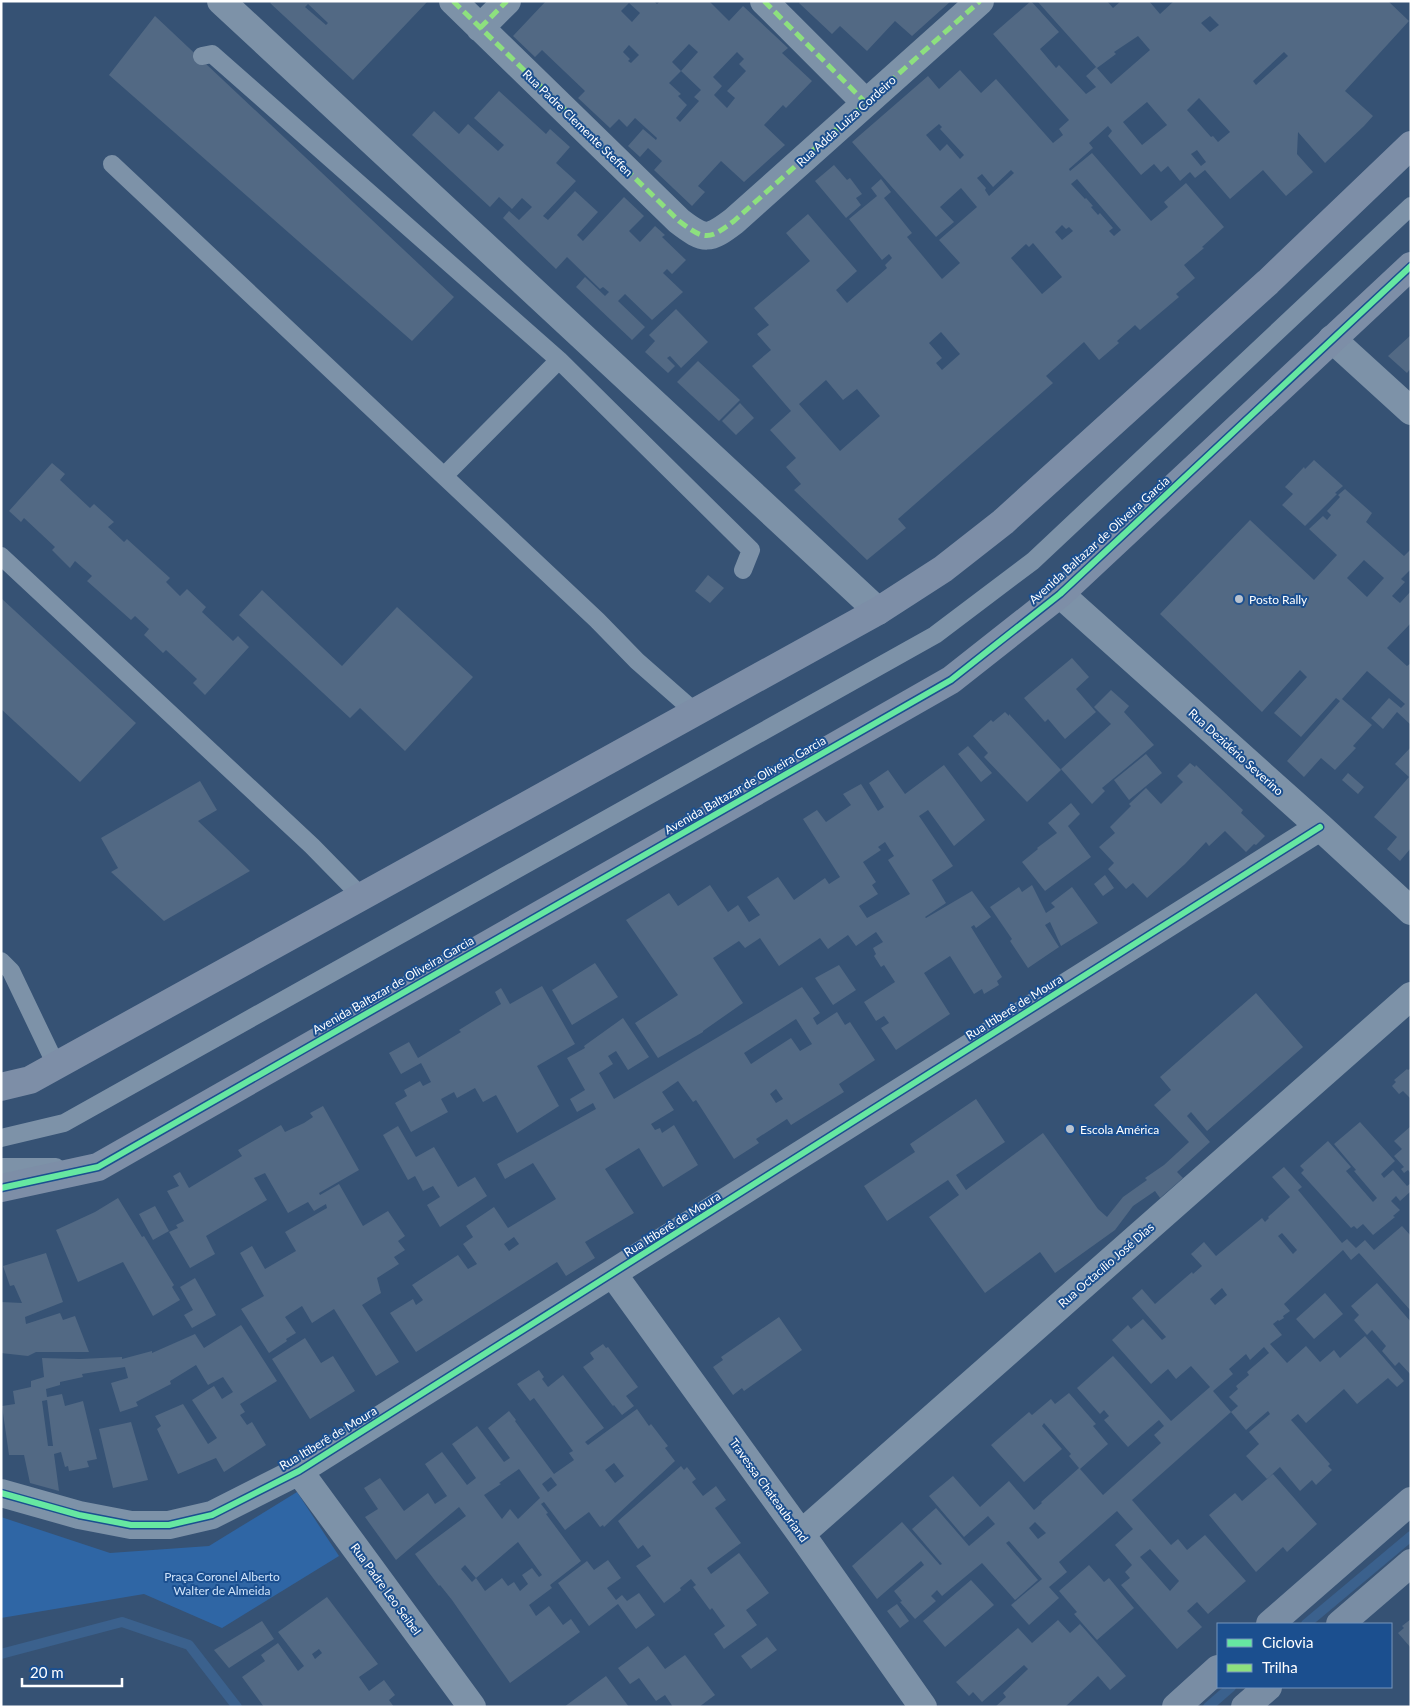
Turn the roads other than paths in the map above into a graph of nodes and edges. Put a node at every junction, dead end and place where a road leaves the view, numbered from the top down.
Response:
1 (221, 1) edge
2 (453, 1) edge
3 (507, 1) edge
4 (764, 1) edge
5 (980, 1) edge
6 (480, 28) junction
7 (202, 56) dead end
8 (866, 103) junction
9 (1411, 146) edge
10 (112, 164) dead end
11 (1411, 206) edge
12 (708, 237) joint
13 (1411, 266) edge
14 (1332, 340) junction
15 (559, 360) junction
16 (1411, 411) edge
17 (444, 476) junction
18 (1, 556) edge
19 (743, 570) dead end
20 (1060, 594) junction
21 (878, 612) junction
22 (695, 712) junction
23 (1320, 827) junction
24 (361, 896) junction
25 (1411, 911) edge
26 (1, 961) edge
27 (1411, 996) edge
28 (56, 1065) junction
29 (30, 1080) junction
30 (1, 1087) edge
31 (1, 1096) edge
32 (1, 1138) edge
33 (1, 1167) edge
34 (98, 1167) junction
35 (1, 1188) edge
36 (613, 1274) junction
37 (299, 1471) junction
38 (1, 1493) edge
39 (1411, 1501) edge
40 (801, 1534) junction
41 (1411, 1563) edge
42 (1271, 1623) edge
43 (1341, 1623) edge
44 (1217, 1671) edge
45 (1267, 1688) edge
46 (472, 1707) edge
47 (923, 1707) edge
48 (1176, 1707) edge
49 (1245, 1707) edge

1 - 21 street
2 - 6 street, Rua Padre Clemente Steffen
3 - 6 street
4 - 8 street
5 - 8 street, Rua Adda Luiza Cordeiro
6 - 12 street, Rua Padre Clemente Steffen
7 - 15 lane
8 - 12 street, Rua Adda Luiza Cordeiro
9 - 21 main road
10 - 17 lane
11 - 32 lane
13 - 14 main road, Avenida Baltazar de Oliveira Garcia
14 - 16 street
14 - 20 main road, Avenida Baltazar de Oliveira Garcia
15 - 17 lane
15 - 19 lane
17 - 22 lane
18 - 24 lane
20 - 23 street, Rua Dezidério Severino
20 - 34 main road, Avenida Baltazar de Oliveira Garcia
21 - 22 main road
22 - 24 main road
23 - 25 street, Rua Dezidério Severino
23 - 36 street, Rua Itiberê de Moura
24 - 28 main road
26 - 28 lane
27 - 40 street, Rua Octacílio José Dias
28 - 29 main road
29 - 30 main road
29 - 31 lane
33 - 34 lane
34 - 35 main road, Avenida Baltazar de Oliveira Garcia
36 - 37 street, Rua Itiberê de Moura
36 - 40 street, Travessa Chateaubriand
37 - 38 street, Rua Itiberê de Moura
37 - 46 street, Rua Padre Leo Seibel
39 - 42 street
40 - 47 street, Travessa Chateaubriand
41 - 43 street
44 - 48 street
45 - 49 street

